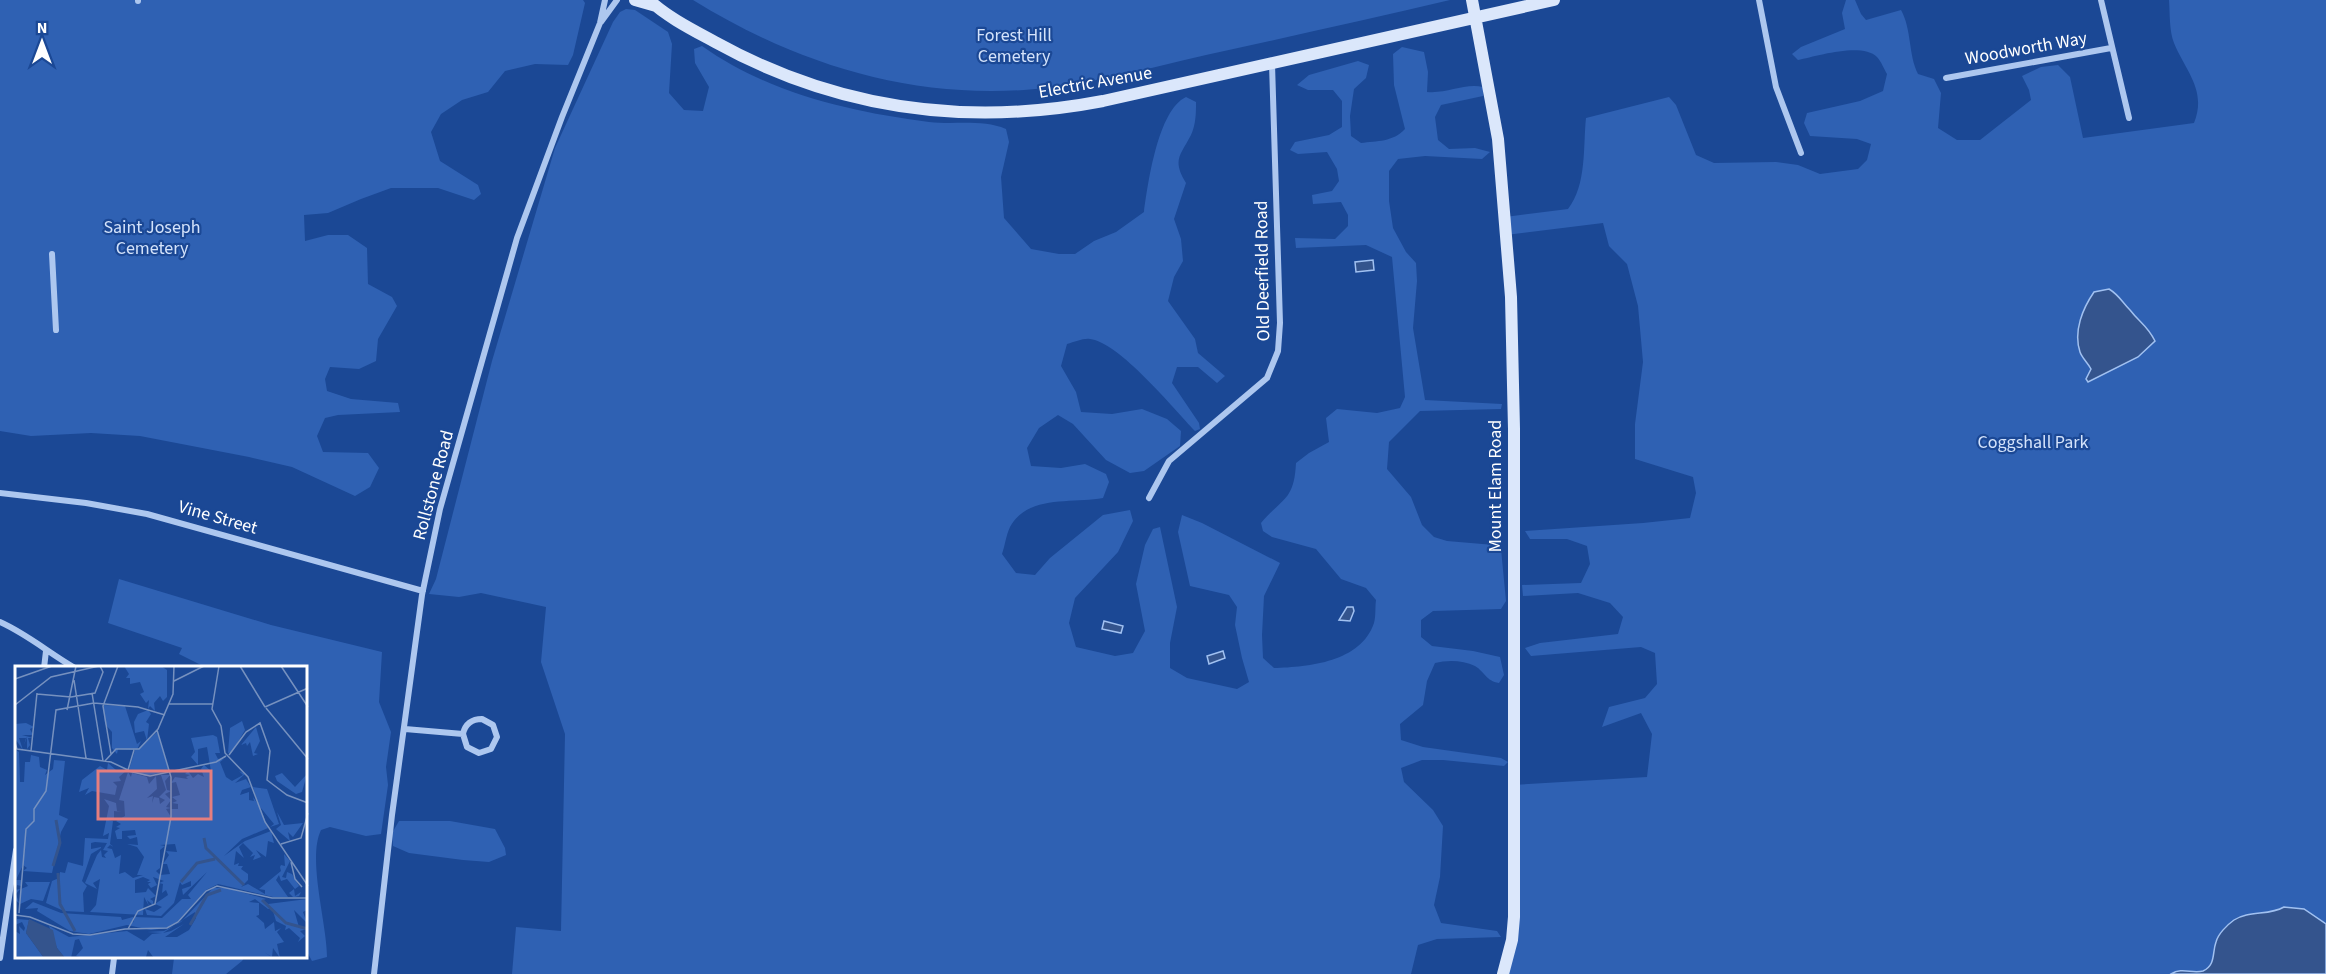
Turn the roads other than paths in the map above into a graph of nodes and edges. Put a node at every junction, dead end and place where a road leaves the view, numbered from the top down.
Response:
1 (605, 0) edge
2 (617, 0) edge
3 (635, 0) edge
4 (1472, 0) edge
5 (1554, 0) edge
6 (1759, 0) edge
7 (2101, 0) edge
8 (652, 3) edge
9 (1474, 17) junction
10 (600, 23) junction
11 (2111, 48) junction
12 (1272, 64) junction
13 (1946, 78) dead end
14 (2129, 118) dead end
15 (1801, 153) dead end
16 (52, 254) dead end
17 (56, 330) dead end
18 (0, 493) edge
19 (1149, 498) dead end
20 (423, 591) junction
21 (0, 622) edge
22 (46, 651) junction
23 (44, 666) edge
24 (72, 666) edge
25 (405, 729) junction
26 (463, 734) junction
27 (15, 857) edge
28 (0, 958) edge
29 (114, 959) edge
30 (112, 974) edge
31 (374, 974) edge
32 (1503, 974) edge

1 - 10 street, Rollstone Road
2 - 10 street, Rollstone Road
3 - 8 main road, Electric Avenue
4 - 9 main road, Mount Elam Road
5 - 9 main road, Electric Avenue
6 - 15 street
7 - 11 street
8 - 12 main road, Electric Avenue
9 - 12 main road, Electric Avenue
9 - 32 main road, Mount Elam Road
10 - 20 street, Rollstone Road
11 - 13 street, Woodworth Way
11 - 14 street
12 - 19 street, Old Deerfield Road
16 - 17 street
18 - 20 street, Vine Street
20 - 25 street, Rollstone Road
21 - 22 street
22 - 23 street
22 - 24 street
25 - 26 street
25 - 31 street, Rollstone Road
26 - 26 street
27 - 28 street
29 - 30 street

